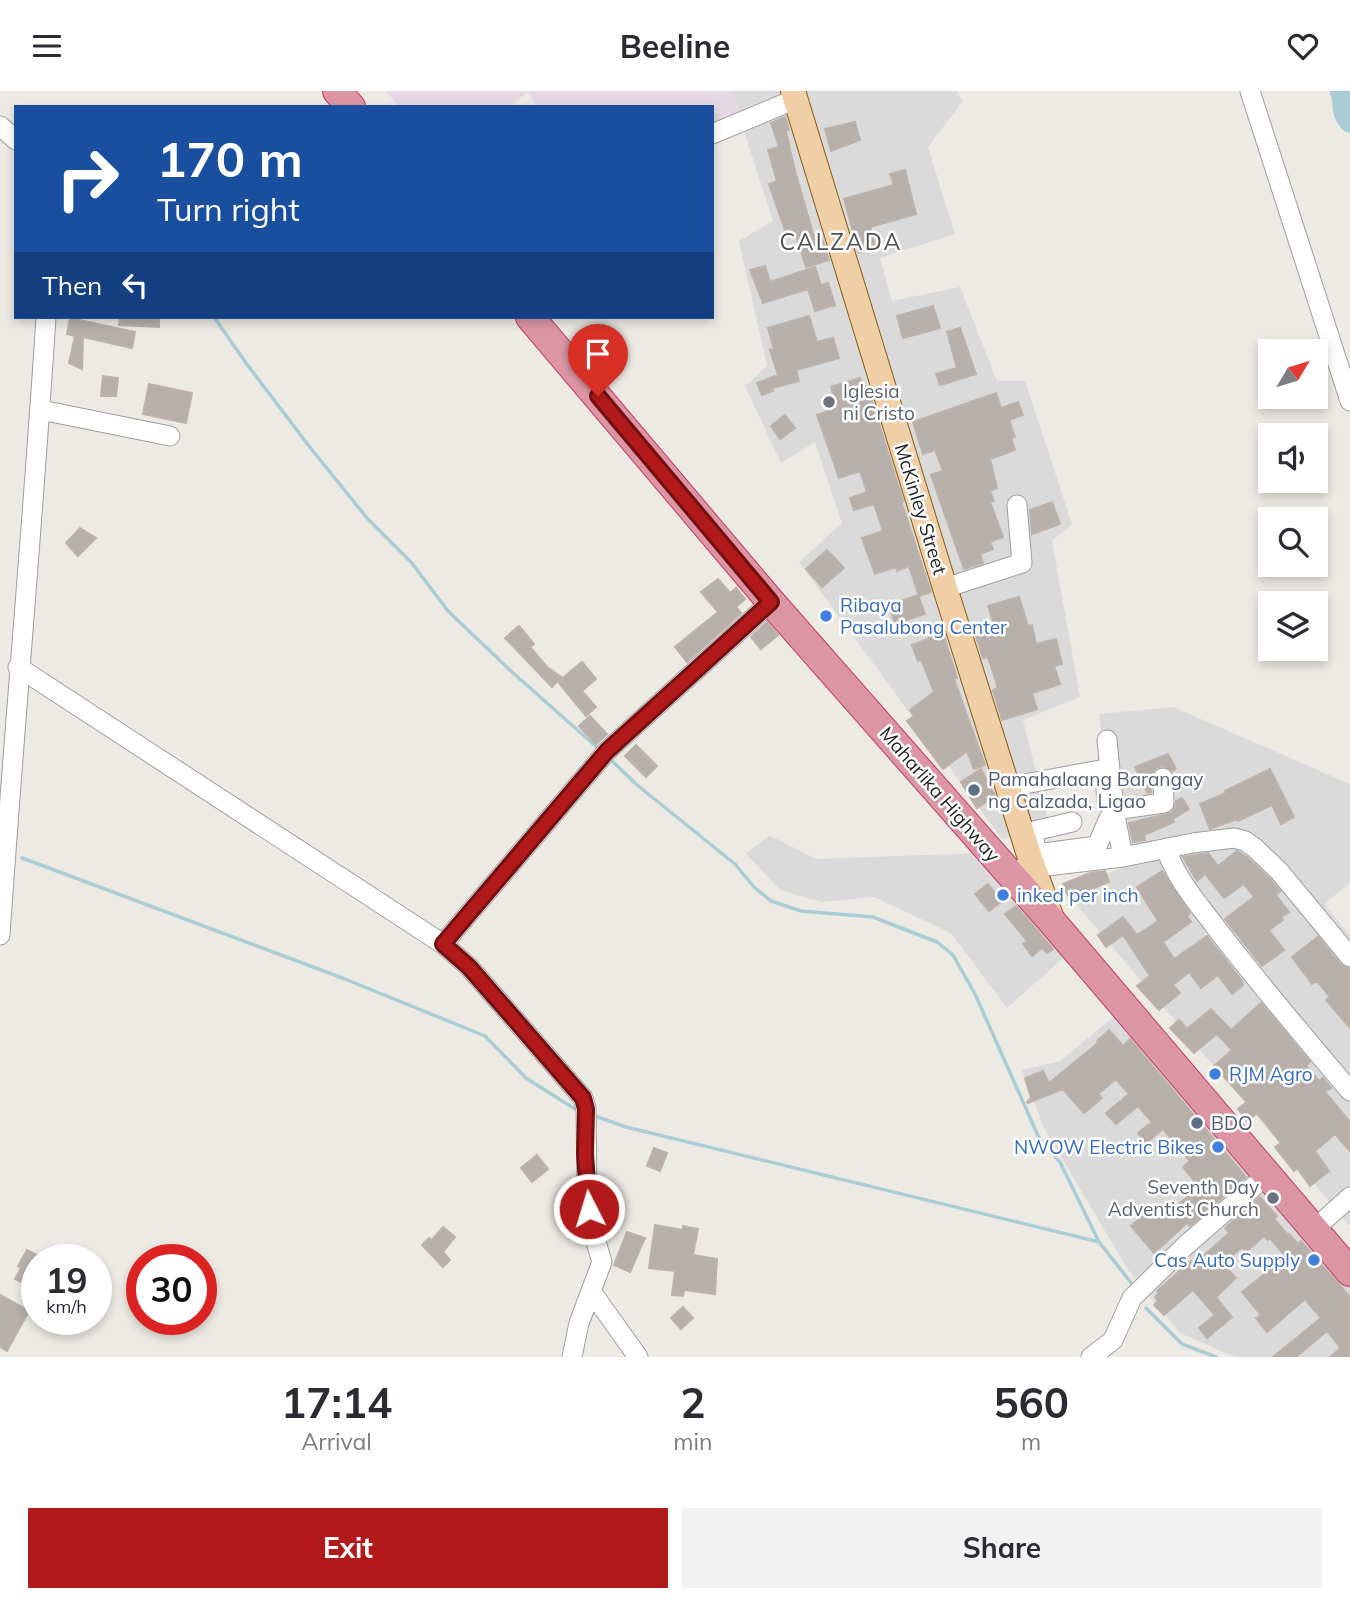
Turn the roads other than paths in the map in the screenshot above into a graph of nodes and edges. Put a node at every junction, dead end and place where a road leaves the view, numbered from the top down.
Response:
1 (337, 91) edge
2 (1250, 91) edge
3 (795, 95) edge
4 (349, 105) edge
5 (0, 127) edge
6 (714, 133) edge
7 (14, 138) edge
8 (46, 319) edge
9 (532, 319) edge
10 (1350, 401) edge
11 (41, 410) junction
12 (170, 436) dead end
13 (1017, 505) dead end
14 (945, 588) junction
15 (771, 602) junction
16 (19, 667) junction
17 (1107, 740) dead end
18 (1163, 778) dead end
19 (1009, 787) junction
20 (1110, 810) junction
21 (1072, 822) dead end
22 (1166, 848) junction
23 (1123, 857) junction
24 (1027, 862) junction
25 (0, 935) edge
26 (443, 944) junction
27 (1350, 957) edge
28 (1350, 1091) edge
29 (1267, 1175) junction
30 (1350, 1197) edge
31 (1313, 1230) junction
32 (1350, 1272) edge
33 (591, 1291) junction
34 (572, 1357) edge
35 (638, 1357) edge
36 (1091, 1357) edge

1 - 4 highway
2 - 10 street
3 - 6 street
3 - 14 main road, McKinley Street
5 - 7 street
8 - 11 street
9 - 15 highway, Maharlika Highway
11 - 12 street
11 - 16 street
13 - 14 street
14 - 19 main road, McKinley Street
15 - 24 highway, Maharlika Highway
15 - 26 street
16 - 25 street
16 - 26 street
17 - 20 street
18 - 20 street
19 - 20 street
19 - 24 main road, McKinley Street
20 - 23 street
20 - 24 street
21 - 24 street
22 - 23 street
22 - 27 street
22 - 28 street
23 - 24 street
24 - 29 highway, Maharlika Highway
26 - 33 street
29 - 31 highway, Maharlika Highway
29 - 36 street
30 - 31 street
31 - 32 highway, Maharlika Highway
33 - 34 street
33 - 35 street

